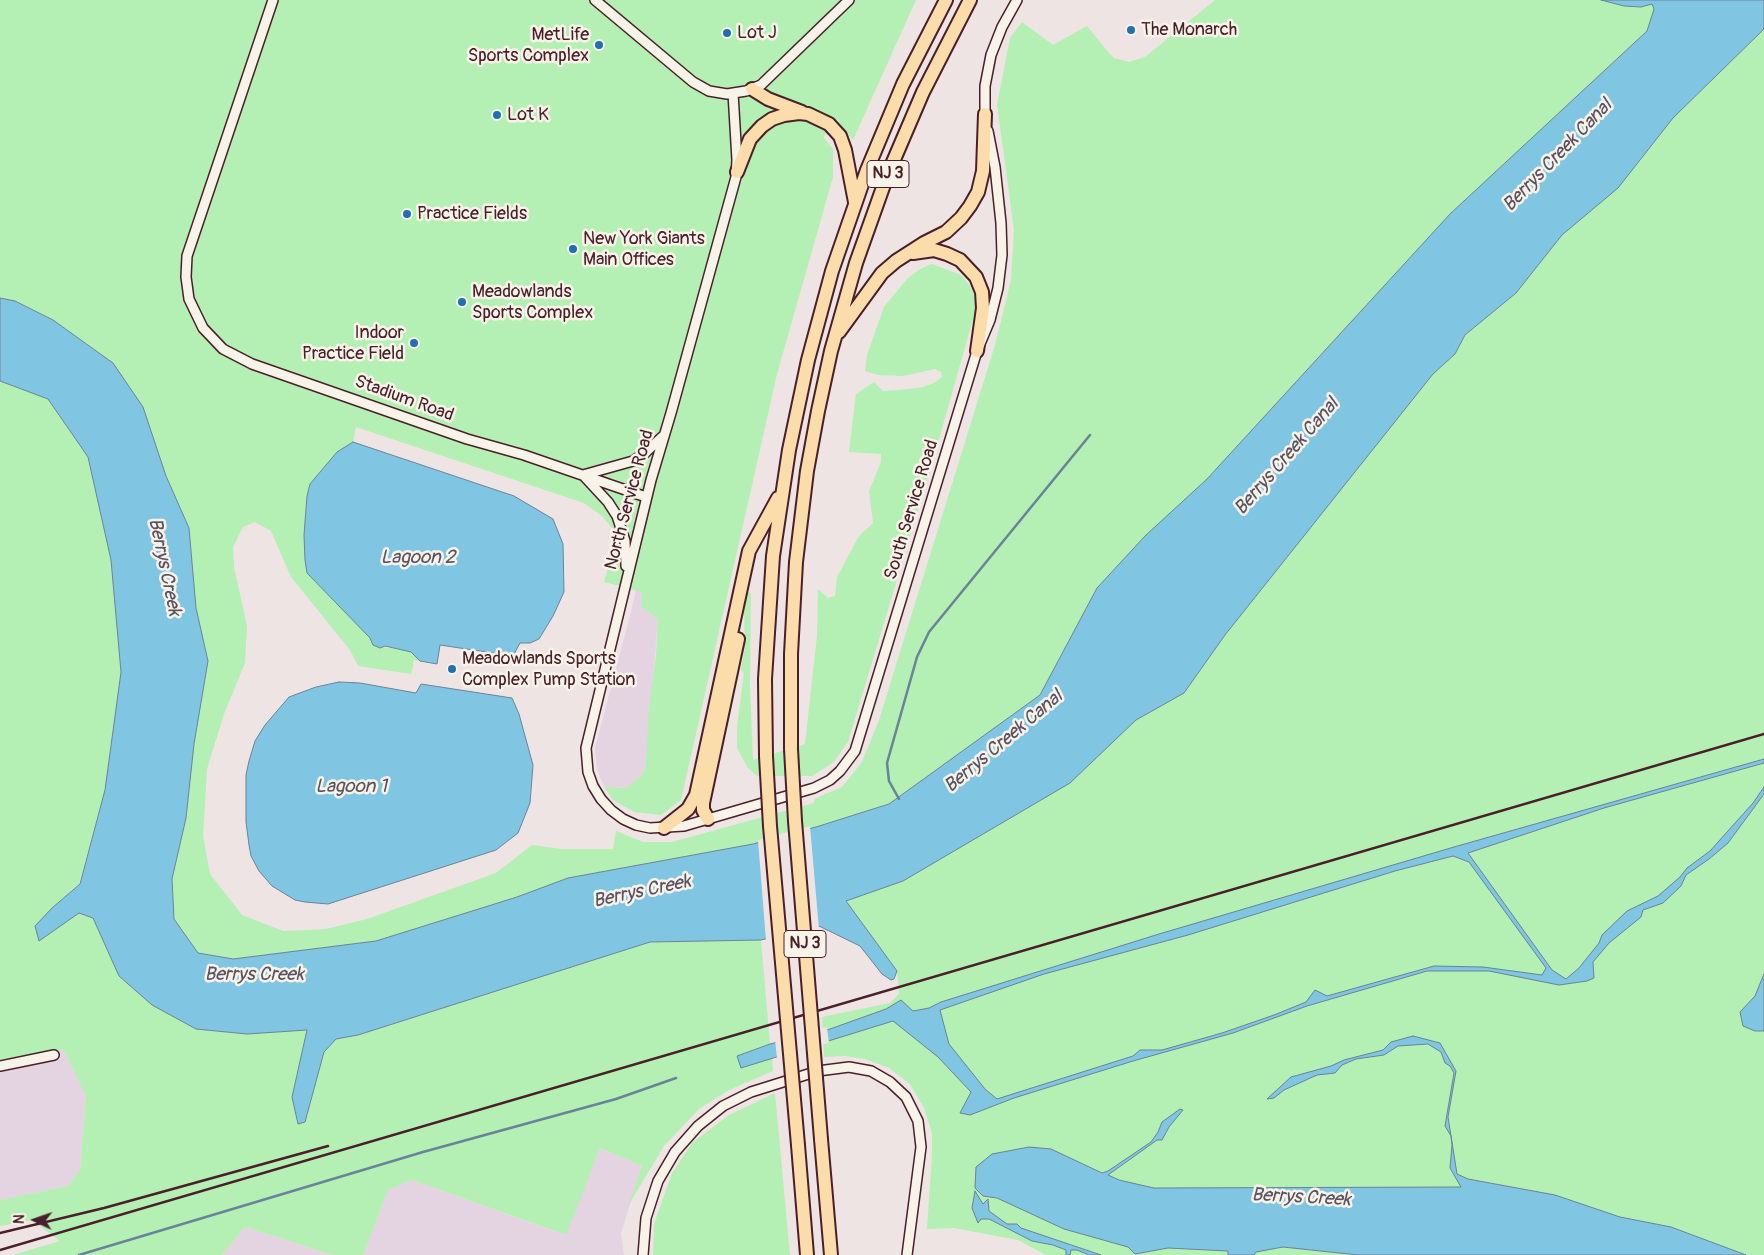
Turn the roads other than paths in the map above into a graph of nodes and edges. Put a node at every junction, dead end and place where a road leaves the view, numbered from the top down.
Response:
1 (273, 0) edge
2 (595, 0) edge
3 (849, 0) edge
4 (936, 0) edge
5 (946, 0) edge
6 (970, 0) edge
7 (975, 0) edge
8 (1017, 0) edge
9 (961, 17) junction
10 (914, 62) junction
11 (752, 89) junction
12 (733, 94) junction
13 (804, 113) junction
14 (984, 114) junction
15 (737, 172) junction
16 (855, 202) junction
17 (906, 255) junction
18 (835, 338) junction
19 (977, 351) junction
20 (664, 435) junction
21 (583, 475) junction
22 (782, 489) junction
23 (646, 496) junction
24 (627, 576) junction
25 (741, 589) junction
26 (708, 819) junction
27 (664, 828) junction
28 (54, 1054) dead end
29 (0, 1066) edge
30 (643, 1255) edge
31 (807, 1255) edge
32 (831, 1255) edge
33 (907, 1255) edge

1 - 21 street, Stadium Road
2 - 12 street
3 - 11 street
4 - 10 highway
5 - 10 highway, NJ 3
6 - 9 highway, NJ 3
7 - 9 highway
8 - 14 street, South Service Road
9 - 18 highway, NJ 3
10 - 16 highway, NJ 3
11 - 12 street
11 - 13 highway
12 - 15 street, North Service Road
13 - 15 highway
13 - 16 highway
14 - 17 highway
14 - 19 street, South Service Road
15 - 20 street, North Service Road
16 - 22 highway, NJ 3
17 - 18 highway
17 - 19 highway
18 - 32 highway, NJ 3, bridge
19 - 26 street, South Service Road
20 - 21 street
20 - 23 street, North Service Road
21 - 23 street, Stadium Road
21 - 24 street
22 - 25 highway
22 - 31 highway, NJ 3, bridge
23 - 24 street, North Service Road
24 - 27 street, North Service Road
25 - 26 highway
25 - 27 highway
26 - 27 street, North Service Road
28 - 29 street
30 - 33 street

